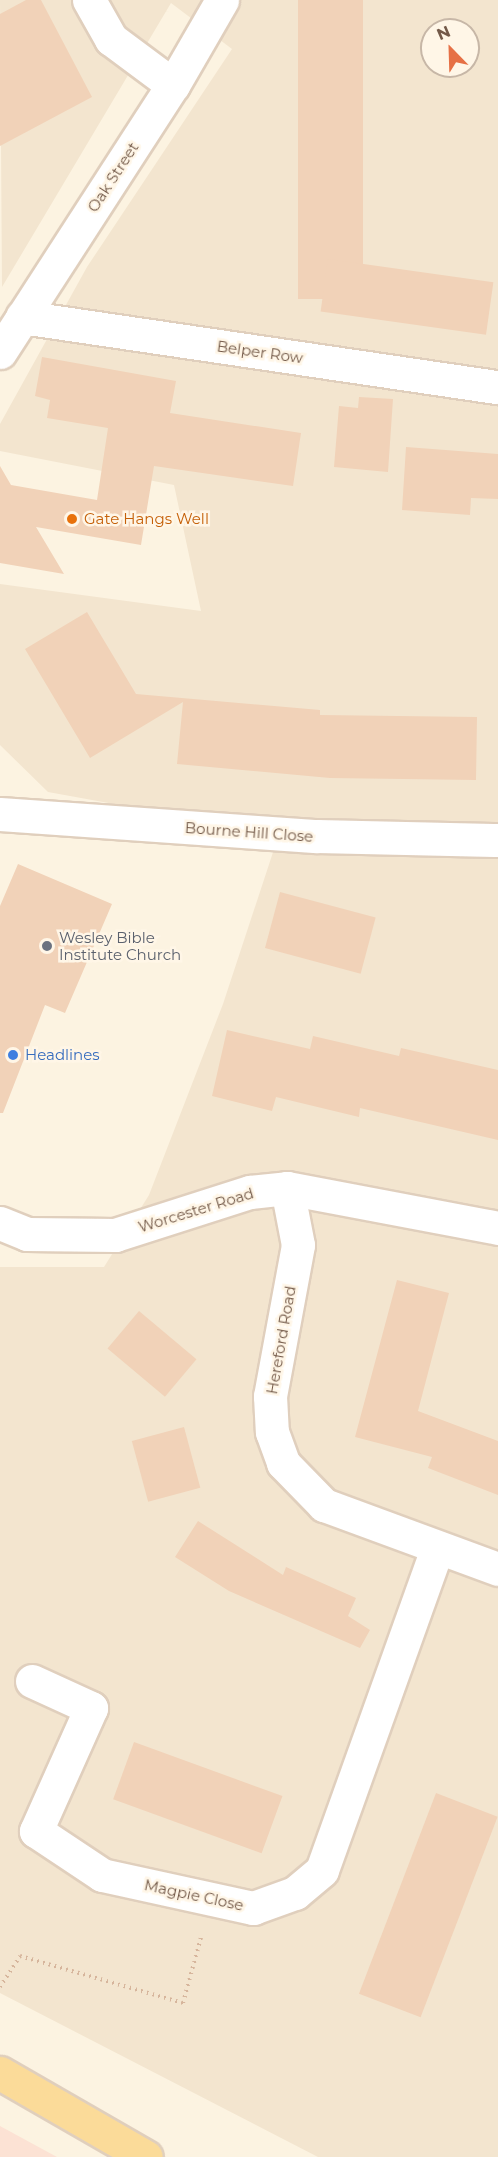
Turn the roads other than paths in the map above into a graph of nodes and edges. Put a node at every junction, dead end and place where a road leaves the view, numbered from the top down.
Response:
1 (89, 0) edge
2 (222, 0) edge
3 (173, 85) junction
4 (22, 317) junction
5 (0, 352) edge
6 (498, 387) edge
7 (0, 814) edge
8 (498, 840) edge
9 (287, 1188) junction
10 (0, 1223) edge
11 (498, 1228) edge
12 (437, 1549) junction
13 (498, 1569) edge
14 (32, 1681) dead end
15 (0, 2073) edge
16 (146, 2157) edge

1 - 3 street
2 - 3 street, Oak Street
3 - 4 street, Oak Street
4 - 5 street, Oak Street
4 - 6 street, Belper Row
7 - 8 street, Bourne Hill Close
9 - 10 street, Worcester Road
9 - 11 street, Worcester Road
9 - 12 street, Hereford Road
12 - 13 street, Hereford Road
12 - 14 street, Magpie Close
15 - 16 main road

